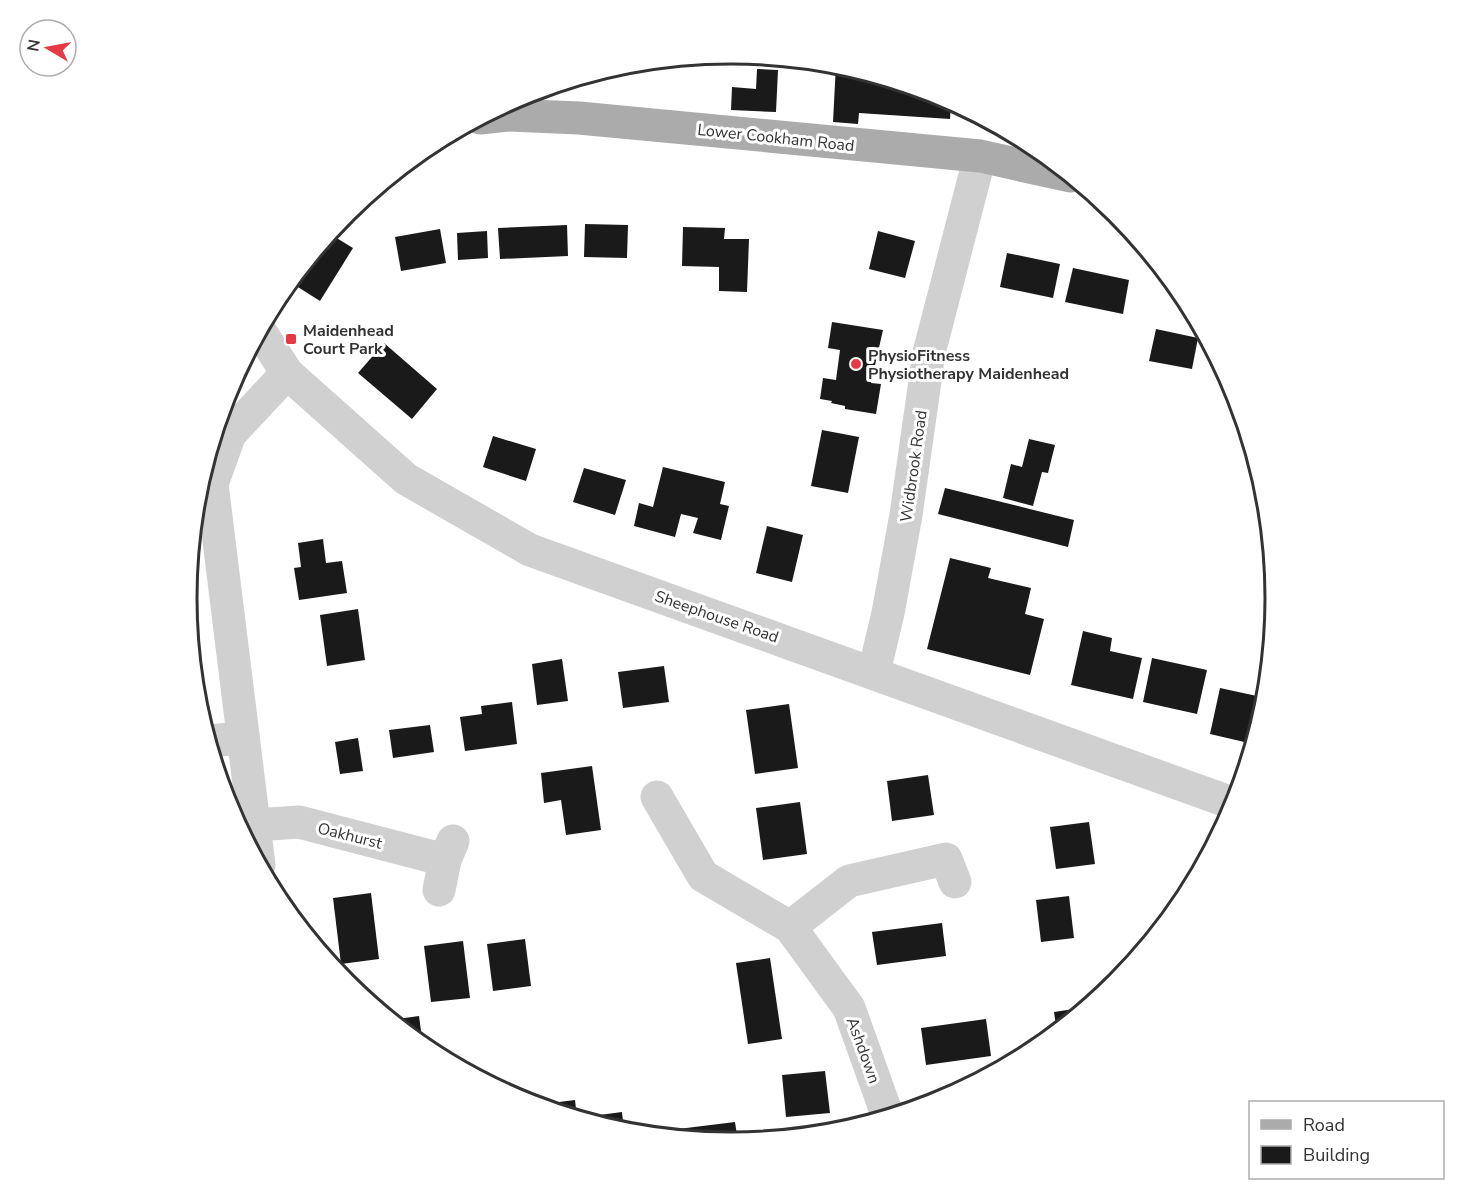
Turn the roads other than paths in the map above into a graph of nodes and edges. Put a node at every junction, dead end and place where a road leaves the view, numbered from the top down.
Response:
1 (521, 108) edge
2 (980, 156) junction
3 (1052, 172) edge
4 (265, 339) edge
5 (287, 374) junction
6 (222, 437) edge
7 (218, 450) edge
8 (206, 504) edge
9 (205, 506) edge
10 (874, 672) junction
11 (243, 738) junction
12 (216, 740) edge
13 (657, 797) dead end
14 (1225, 800) edge
15 (255, 825) junction
16 (257, 844) edge
17 (446, 864) dead end
18 (956, 864) dead end
19 (790, 927) junction
20 (885, 1109) edge

1 - 2 main road, Lower Cookham Road
2 - 3 main road, Lower Cookham Road
2 - 10 street, Widbrook Road
4 - 5 street, Sheephouse Road
5 - 6 street
5 - 10 street, Sheephouse Road
7 - 8 street
9 - 11 street
10 - 14 street, Sheephouse Road
11 - 12 street
11 - 15 street
13 - 19 street, Ashdown
15 - 16 street
15 - 17 street, Oakhurst
18 - 19 street
19 - 20 street, Ashdown

